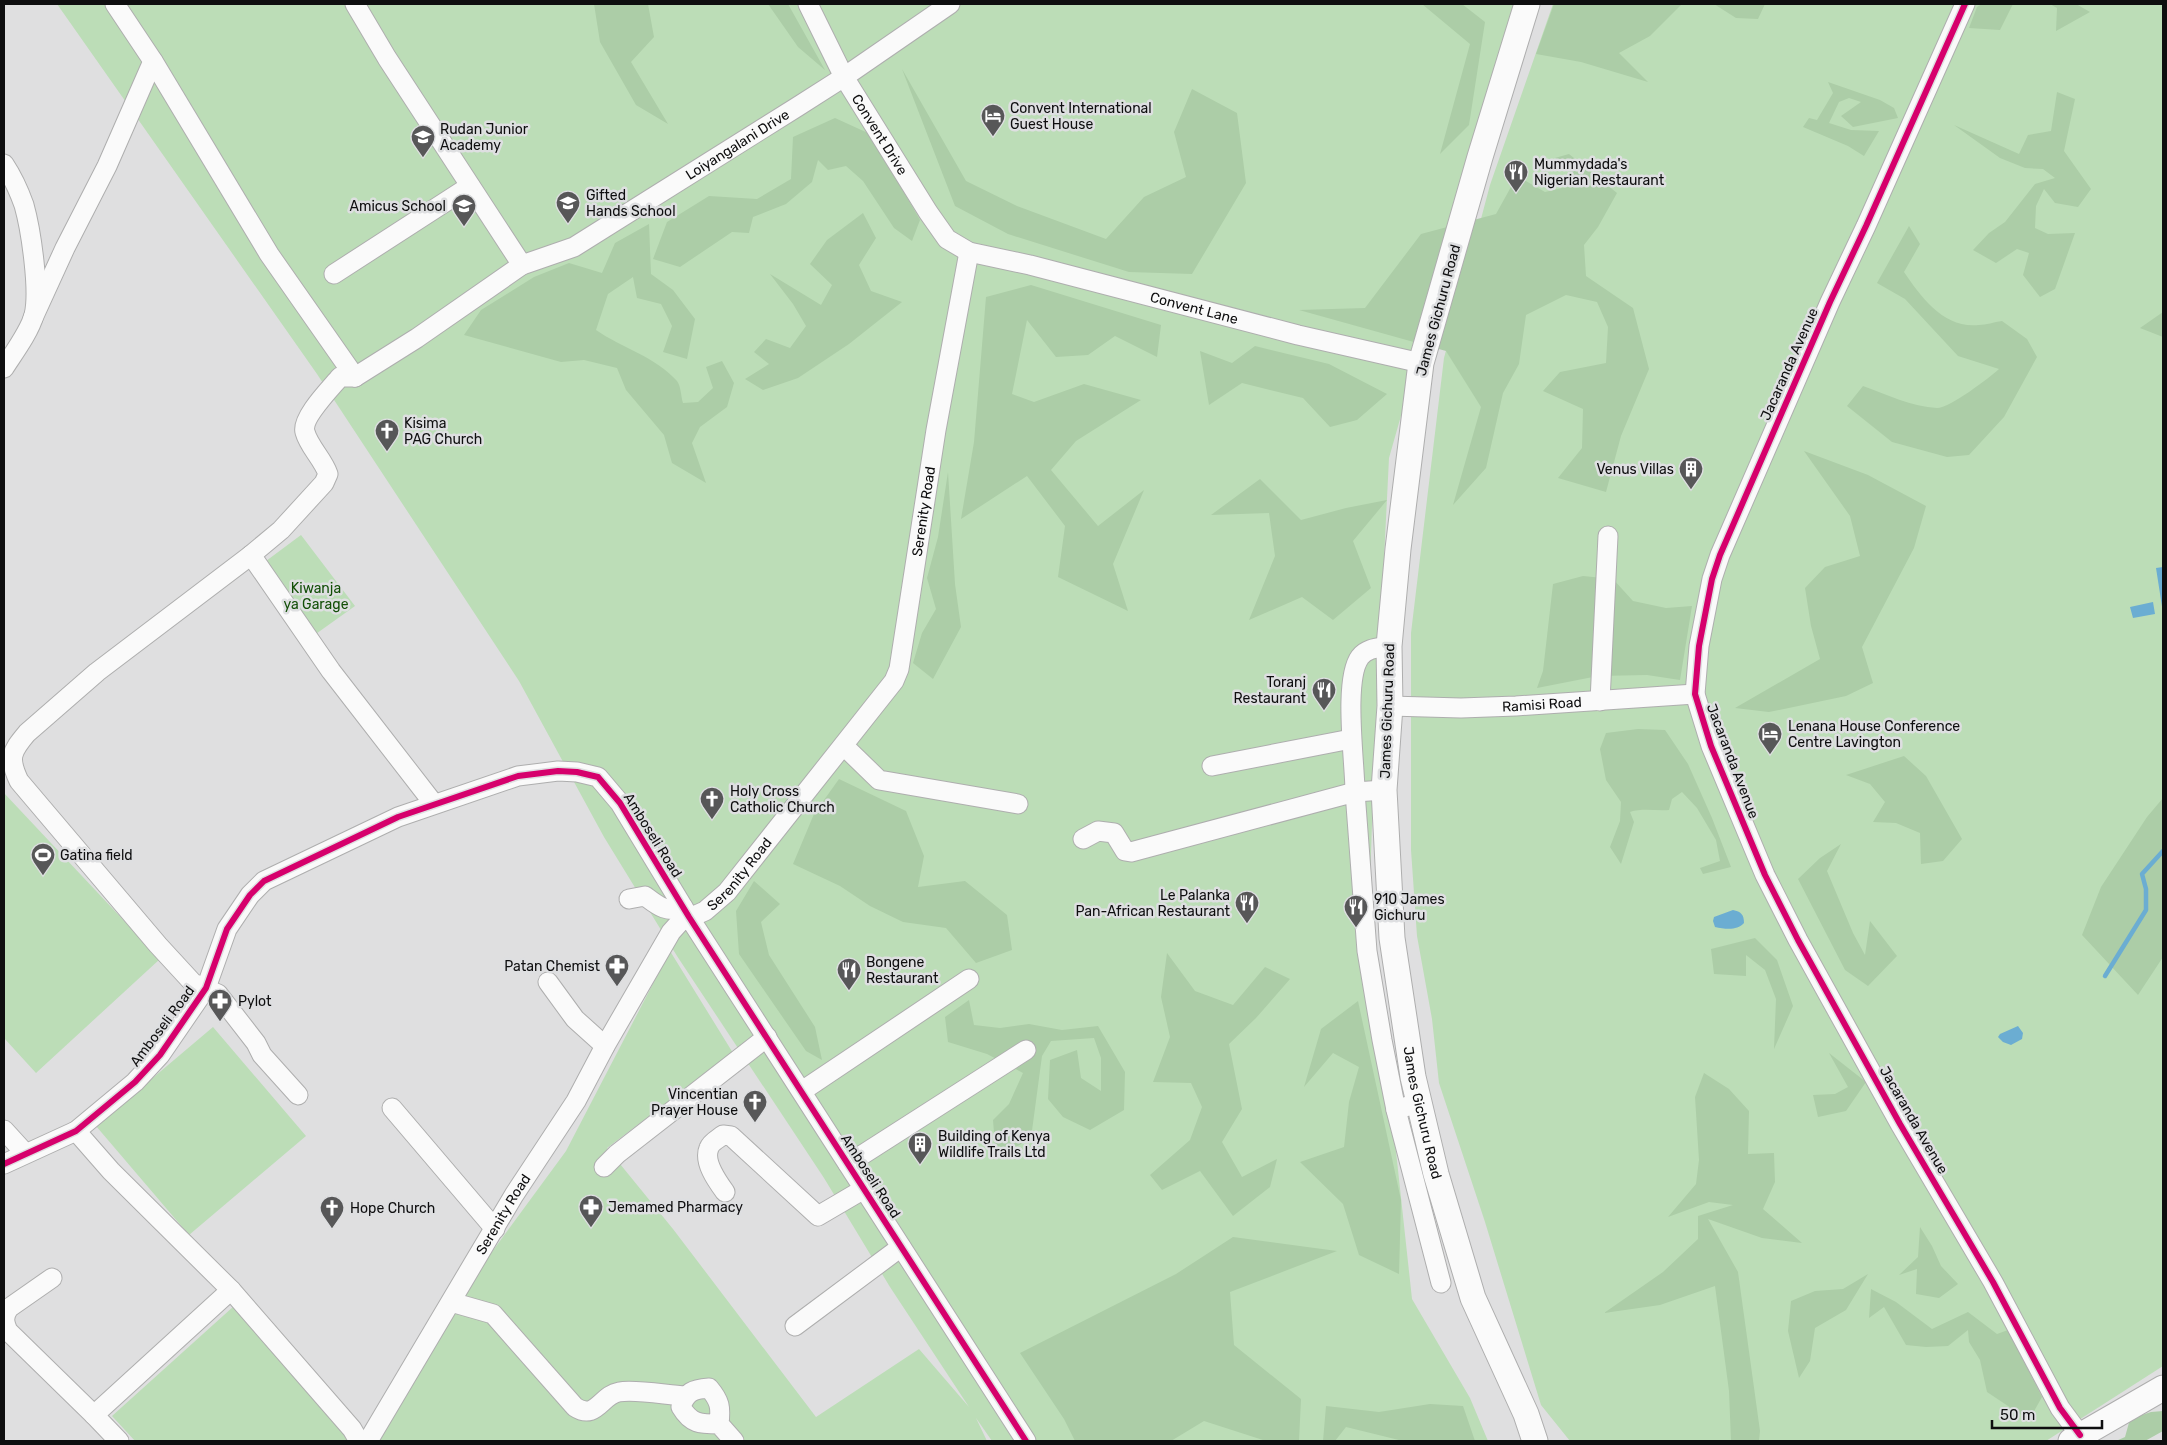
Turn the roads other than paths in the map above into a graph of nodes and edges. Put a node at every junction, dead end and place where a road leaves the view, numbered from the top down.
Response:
1 (115, 4) edge
2 (355, 4) edge
3 (808, 4) edge
4 (950, 4) edge
5 (1527, 4) edge
6 (1966, 4) edge
7 (153, 61) junction
8 (844, 77) junction
9 (4, 164) edge
10 (470, 186) junction
11 (969, 252) junction
12 (522, 265) junction
13 (334, 274) dead end
14 (33, 318) junction
15 (1421, 363) junction
16 (4, 368) edge
17 (355, 377) junction
18 (1608, 536) dead end
19 (251, 555) junction
20 (1388, 646) junction
21 (1695, 694) junction
22 (1600, 700) junction
23 (1390, 706) junction
24 (1351, 739) junction
25 (844, 746) junction
26 (9, 749) edge
27 (1212, 766) dead end
28 (1384, 790) junction
29 (1355, 792) junction
30 (434, 804) junction
31 (1018, 804) dead end
32 (1083, 838) dead end
33 (629, 899) dead end
34 (686, 912) junction
35 (969, 979) dead end
36 (548, 982) dead end
37 (1399, 984) junction
38 (1372, 986) junction
39 (206, 988) junction
40 (766, 1037) junction
41 (605, 1046) junction
42 (1026, 1050) dead end
43 (802, 1092) junction
44 (298, 1095) dead end
45 (1408, 1106) junction
46 (392, 1108) dead end
47 (4, 1130) edge
48 (76, 1131) junction
49 (25, 1152) junction
50 (4, 1164) edge
51 (848, 1164) junction
52 (604, 1167) dead end
53 (864, 1189) junction
54 (725, 1192) dead end
55 (495, 1229) junction
56 (901, 1247) junction
57 (52, 1278) dead end
58 (1441, 1283) dead end
59 (232, 1290) junction
60 (451, 1302) junction
61 (795, 1326) dead end
62 (2163, 1388) edge
63 (685, 1396) junction
64 (1526, 1414) junction
65 (94, 1415) junction
66 (719, 1424) junction
67 (2076, 1438) edge
68 (1018, 1439) edge
69 (119, 1441) edge
70 (359, 1441) edge
71 (368, 1441) edge
72 (734, 1441) edge
73 (1535, 1441) edge
74 (1552, 1441) edge

1 - 7 street
2 - 10 street
3 - 8 street, Convent Drive
4 - 8 street, Loiyangalani Drive
5 - 15 main road, James Gichuru Road
6 - 21 street, Jacaranda Avenue
7 - 14 street
7 - 17 street
8 - 11 street, Convent Drive
8 - 12 street, Loiyangalani Drive
9 - 14 street
10 - 12 street
10 - 13 street
11 - 15 street, Convent Lane
11 - 25 street, Serenity Road
12 - 17 street, Loiyangalani Drive
14 - 16 street
15 - 20 main road, James Gichuru Road
17 - 19 street, Loiyangalani Drive
18 - 22 street
19 - 26 street
19 - 30 street
20 - 23 main road, James Gichuru Road
20 - 24 street
21 - 22 street, Ramisi Road
21 - 67 street, Jacaranda Avenue
22 - 23 street, Ramisi Road
23 - 28 main road, James Gichuru Road
24 - 27 street
24 - 29 street
25 - 31 street
25 - 34 street, Serenity Road
26 - 39 street
28 - 29 street
28 - 37 main road, James Gichuru Road
29 - 32 street
29 - 38 street
30 - 34 street, Amboseli Road
30 - 39 street, Amboseli Road
33 - 34 street
34 - 40 street, Amboseli Road
34 - 41 street, Serenity Road
35 - 43 street
36 - 41 street
37 - 38 street
37 - 45 main road, James Gichuru Road
38 - 45 street
39 - 44 street
39 - 48 street, Amboseli Road
40 - 43 street, Amboseli Road
40 - 52 street
41 - 55 street, Serenity Road
42 - 51 street
43 - 51 street, Amboseli Road
45 - 58 street
45 - 64 main road, James Gichuru Road
46 - 55 street
47 - 49 street
48 - 49 street, Amboseli Road
48 - 59 street
49 - 50 street, Amboseli Road
51 - 53 street, Amboseli Road
53 - 54 street
53 - 56 street, Amboseli Road
55 - 60 street, Serenity Road
56 - 61 street
56 - 68 street, Amboseli Road
57 - 65 street
59 - 65 street
59 - 70 street
60 - 63 street
60 - 71 street, Serenity Road
62 - 67 main road
63 - 66 street
63 - 66 street
64 - 73 main road, James Gichuru Road
64 - 74 main road, James Gichuru Road
65 - 69 street
66 - 72 street

